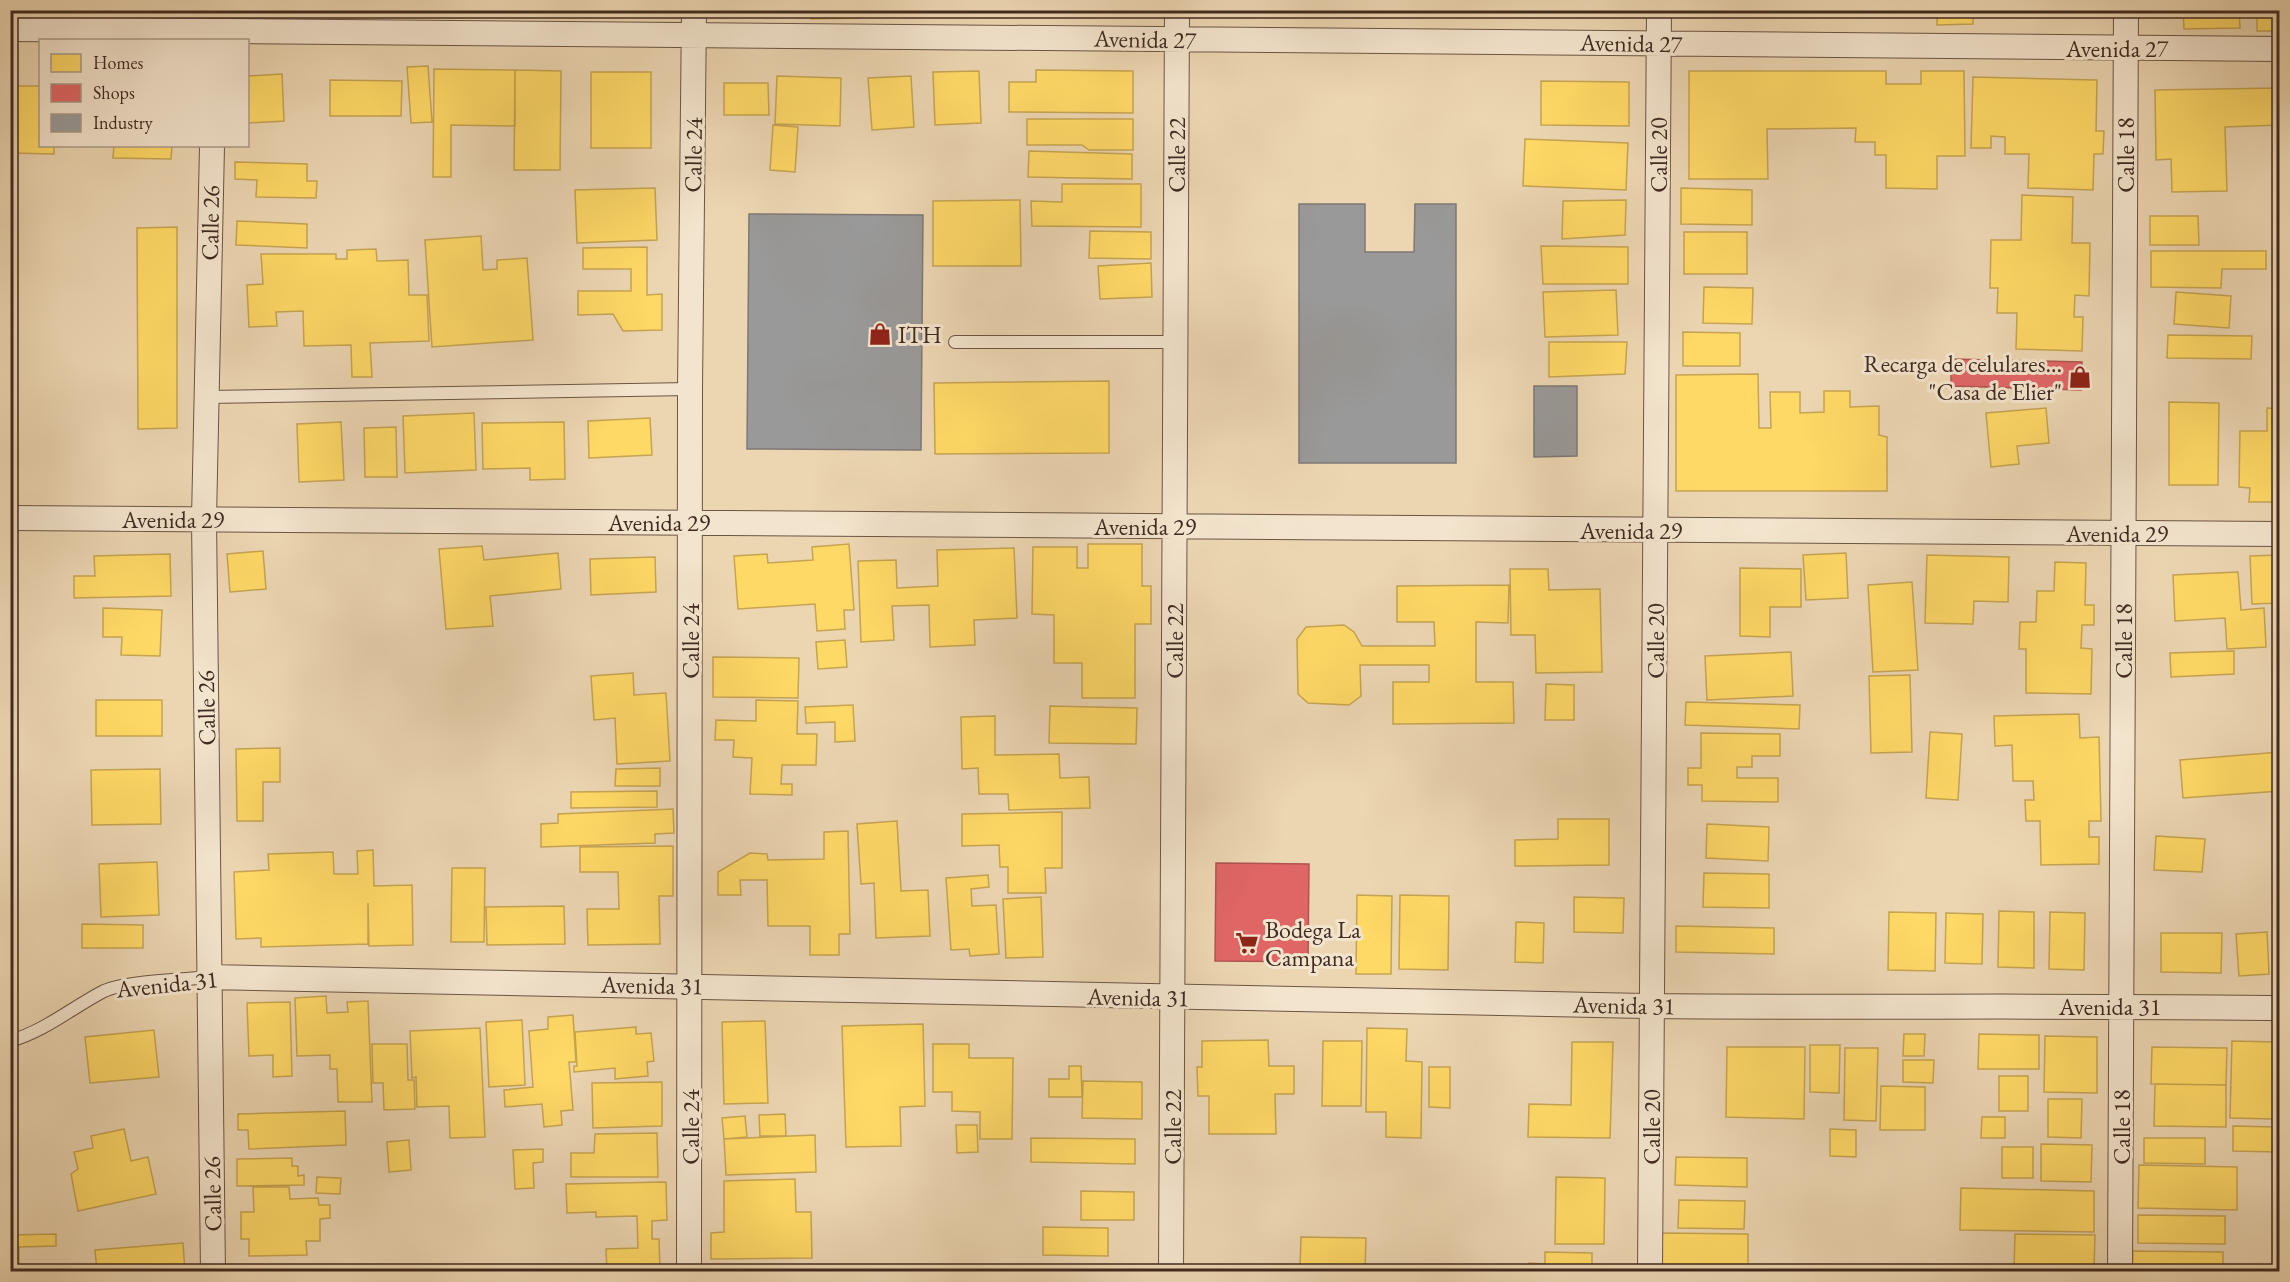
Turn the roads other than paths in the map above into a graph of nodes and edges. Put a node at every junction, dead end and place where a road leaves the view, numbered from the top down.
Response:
1 (694, 10) edge
2 (1177, 10) edge
3 (1659, 10) edge
4 (2126, 10) edge
5 (214, 27) edge
6 (10, 29) edge
7 (694, 35) junction
8 (1177, 39) junction
9 (1659, 44) junction
10 (2126, 48) junction
11 (2280, 49) edge
12 (212, 147) edge
13 (955, 342) dead end
14 (1176, 342) junction
15 (690, 389) junction
16 (207, 397) junction
17 (10, 518) edge
18 (204, 519) junction
19 (690, 523) junction
20 (1175, 526) junction
21 (1655, 530) junction
22 (2124, 533) junction
23 (2280, 534) edge
24 (210, 977) junction
25 (690, 986) junction
26 (1172, 999) junction
27 (1652, 1006) junction
28 (2121, 1006) junction
29 (2280, 1008) edge
30 (10, 1041) edge
31 (213, 1272) edge
32 (689, 1272) edge
33 (1171, 1272) edge
34 (1650, 1272) edge
35 (2120, 1272) edge

1 - 7 street, Calle 24
2 - 8 street, Calle 22
3 - 9 street, Calle 20
4 - 10 street, Calle 18
5 - 6 street, Avenida 27
5 - 7 street, Avenida 27
7 - 8 street, Avenida 27
7 - 15 street, Calle 24
8 - 9 street, Avenida 27
8 - 14 street, Calle 22
9 - 10 street, Avenida 27
9 - 21 street, Calle 20
10 - 11 street, Avenida 27
10 - 22 street, Calle 18
12 - 16 street, Calle 26
13 - 14 lane
14 - 20 street, Calle 22
15 - 16 lane
15 - 19 street, Calle 24
16 - 18 street, Calle 26
17 - 18 street, Avenida 29
18 - 19 street, Avenida 29
18 - 24 street, Calle 26
19 - 20 street, Avenida 29
19 - 25 street, Calle 24
20 - 21 street, Avenida 29
20 - 26 street, Calle 22
21 - 22 street, Avenida 29
21 - 27 street, Calle 20
22 - 23 street, Avenida 29
22 - 28 street, Calle 18
24 - 25 street, Avenida 31
24 - 30 lane, Avenida 31
24 - 31 street, Calle 26
25 - 26 street, Avenida 31
25 - 32 street, Calle 24
26 - 27 street, Avenida 31
26 - 33 street, Calle 22
27 - 28 street, Avenida 31
27 - 34 street, Calle 20
28 - 29 street, Avenida 31
28 - 35 street, Calle 18

